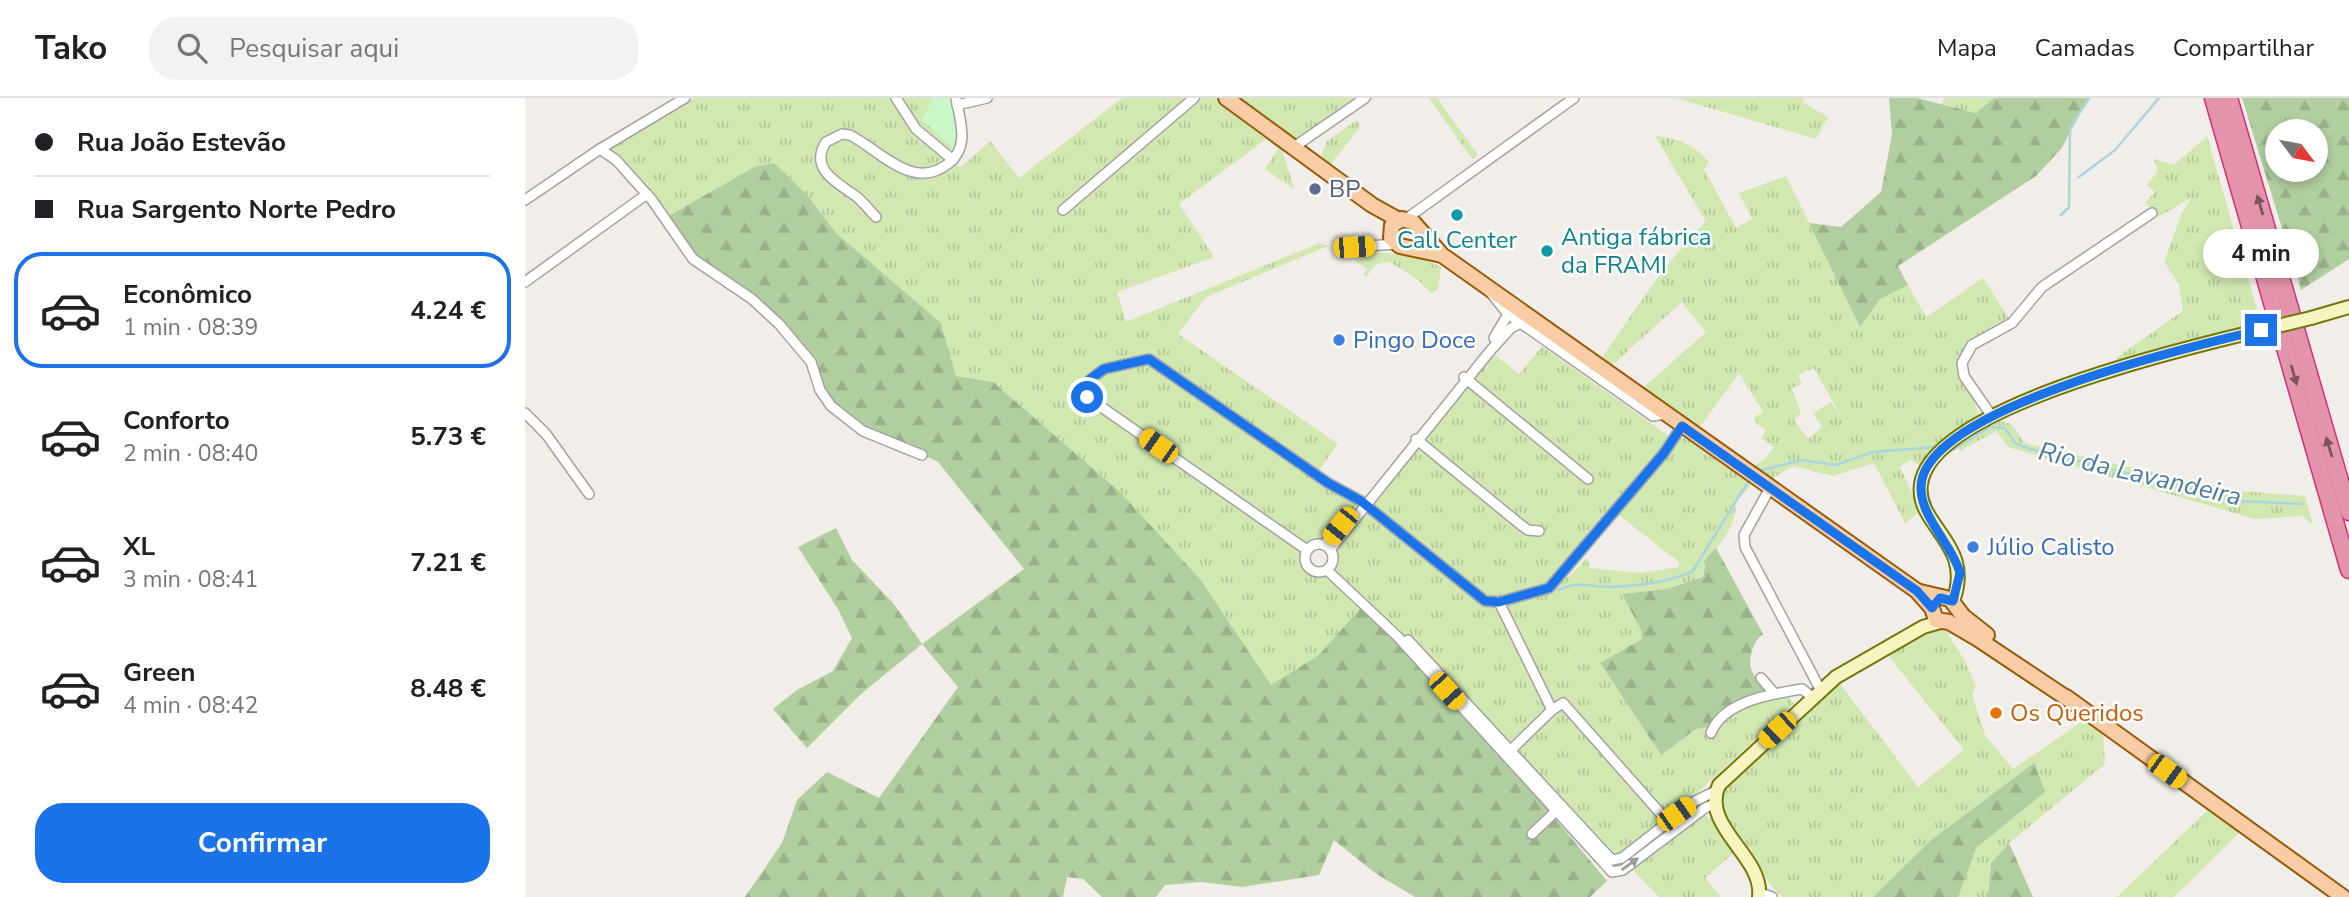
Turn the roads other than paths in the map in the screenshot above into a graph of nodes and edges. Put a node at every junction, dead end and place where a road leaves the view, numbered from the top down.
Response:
1 (685, 98) edge
2 (896, 98) edge
3 (987, 98) edge
4 (1194, 98) edge
5 (1365, 98) edge
6 (1574, 98) edge
7 (2213, 98) edge
8 (2229, 98) edge
9 (1233, 100) edge
10 (957, 101) edge
11 (1294, 148) junction
12 (600, 149) junction
13 (953, 160) junction
14 (647, 194) junction
15 (525, 200) edge
16 (1063, 210) dead end
17 (2153, 213) dead end
18 (876, 217) dead end
19 (1402, 231) junction
20 (1354, 247) dead end
21 (1442, 255) junction
22 (525, 282) edge
23 (1486, 287) junction
24 (2349, 307) edge
25 (1508, 314) junction
26 (1521, 323) junction
27 (1465, 378) junction
28 (525, 413) edge
29 (1665, 414) junction
30 (1991, 415) junction
31 (1682, 426) junction
32 (1415, 439) junction
33 (922, 455) dead end
34 (1588, 479) dead end
35 (1770, 488) junction
36 (590, 494) dead end
37 (1363, 503) junction
38 (2349, 512) edge
39 (1539, 531) dead end
40 (1327, 547) junction
41 (1307, 550) junction
42 (1329, 568) junction
43 (2349, 570) edge
44 (1499, 602) junction
45 (1943, 609) junction
46 (1761, 678) dead end
47 (1774, 693) junction
48 (1816, 693) junction
49 (1552, 710) junction
50 (1711, 733) dead end
51 (1511, 750) junction
52 (1715, 798) junction
53 (1555, 812) junction
54 (1667, 821) junction
55 (1674, 831) junction
56 (1532, 834) dead end
57 (1650, 834) junction
58 (1658, 844) junction
59 (1764, 896) edge
60 (2343, 897) edge

1 - 12 street
2 - 13 street
3 - 10 street
4 - 16 street
5 - 11 street
6 - 19 street
7 -> 43 highway
38 -> 8 highway
9 - 11 main road
10 - 13 street
11 - 19 main road
12 - 14 street
12 - 15 street
13 - 18 street
14 - 22 street
14 - 33 street
17 - 30 street
19 - 20 street
19 - 21 main road
19 - 21 main road
21 - 23 main road
23 - 25 street
23 - 29 main road
24 - 30 street, bridge
25 - 26 street
25 - 27 street
26 - 27 street
26 - 29 street
27 - 32 street
27 - 34 street
28 - 36 street
29 - 31 main road
30 - 45 street
31 - 35 main road
31 - 44 street
32 - 37 street
32 - 39 street
35 - 45 main road
35 - 48 street
37 - 40 street
37 - 41 street
37 - 44 street
40 - 41 street
40 - 42 street
41 - 42 street
42 - 51 street
42 - 53 street
44 - 49 street
45 - 48 street
45 - 60 main road
46 - 47 street
47 - 48 street
47 - 50 street
48 - 52 street
49 - 51 street
49 - 54 street
51 - 57 street
52 - 54 street
52 - 55 street
52 - 59 street
53 - 56 street
53 -> 58 street
54 - 55 street
54 - 57 street
55 - 58 street
57 - 58 street

